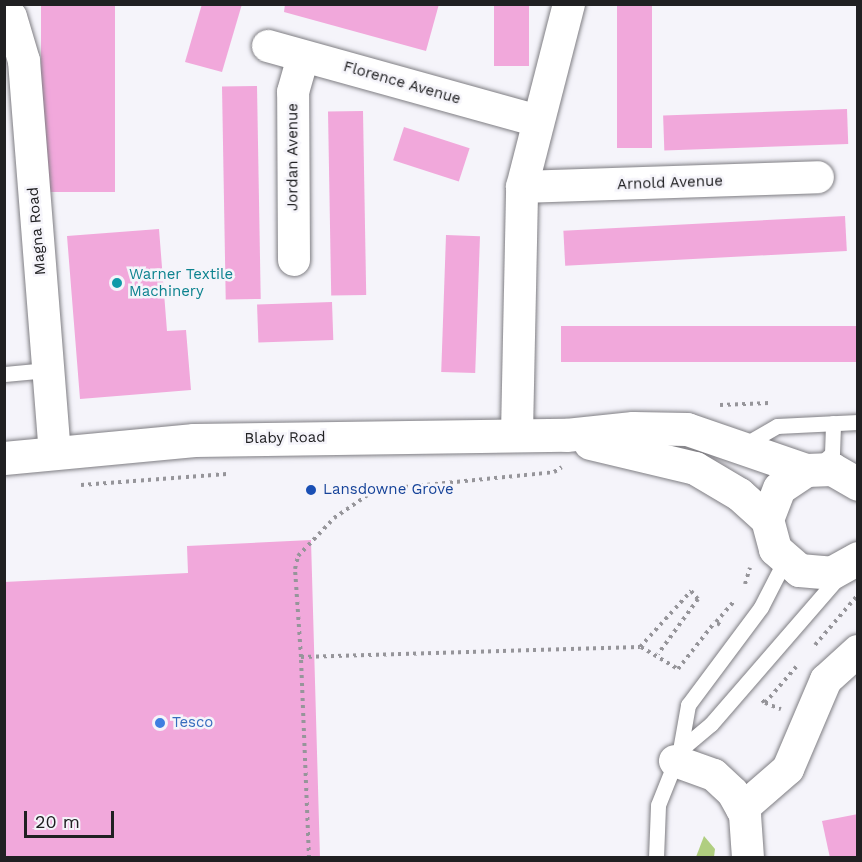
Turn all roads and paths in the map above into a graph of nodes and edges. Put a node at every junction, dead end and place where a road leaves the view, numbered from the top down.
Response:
1 (569, 4) edge
2 (4, 15) edge
3 (268, 46) dead end
4 (303, 56) junction
5 (535, 120) junction
6 (818, 177) dead end
7 (522, 187) junction
8 (294, 260) dead end
9 (48, 370) junction
10 (4, 374) edge
11 (858, 422) edge
12 (833, 423) junction
13 (517, 434) junction
14 (744, 445) junction
15 (55, 453) junction
16 (563, 453) junction
17 (4, 458) edge
18 (811, 469) junction
19 (241, 473) dead end
20 (858, 484) edge
21 (75, 486) dead end
22 (767, 519) junction
23 (748, 557) dead end
24 (785, 560) junction
25 (854, 574) edge
26 (716, 622) junction
27 (736, 638) junction
28 (640, 647) junction
29 (811, 650) dead end
30 (858, 651) edge
31 (658, 654) junction
32 (301, 657) junction
33 (804, 658) dead end
34 (746, 686) junction
35 (677, 756) junction
36 (742, 809) junction
37 (309, 858) edge
38 (656, 858) edge
39 (748, 858) edge

1 - 5 street
2 - 9 street, Magna Road
3 - 4 street, Florence Avenue
4 - 5 street, Florence Avenue
4 - 8 street, Jordan Avenue
5 - 7 street
6 - 7 street, Arnold Avenue
7 - 13 street
9 - 10 lane
9 - 15 street, Magna Road
11 - 12 lane
12 - 14 lane
12 - 18 lane
13 - 15 main road, Blaby Road
13 - 16 main road, Blaby Road
14 - 16 main road, Blaby Road
14 - 18 main road, Blaby Road
15 - 17 main road, Blaby Road
16 - 22 main road, Blaby Road
16 - 32 path
18 - 20 main road, Blaby Road
18 - 22 main road
19 - 21 path
22 - 24 main road
23 - 26 path
24 - 25 main road
24 - 27 lane
25 - 29 path
25 - 34 lane
26 - 27 path
26 - 31 path
27 - 35 lane
28 - 31 path
28 - 31 path
28 - 32 path
30 - 36 street
32 - 37 path
33 - 34 path
34 - 35 lane
35 - 36 street
35 - 38 lane
36 - 39 street

